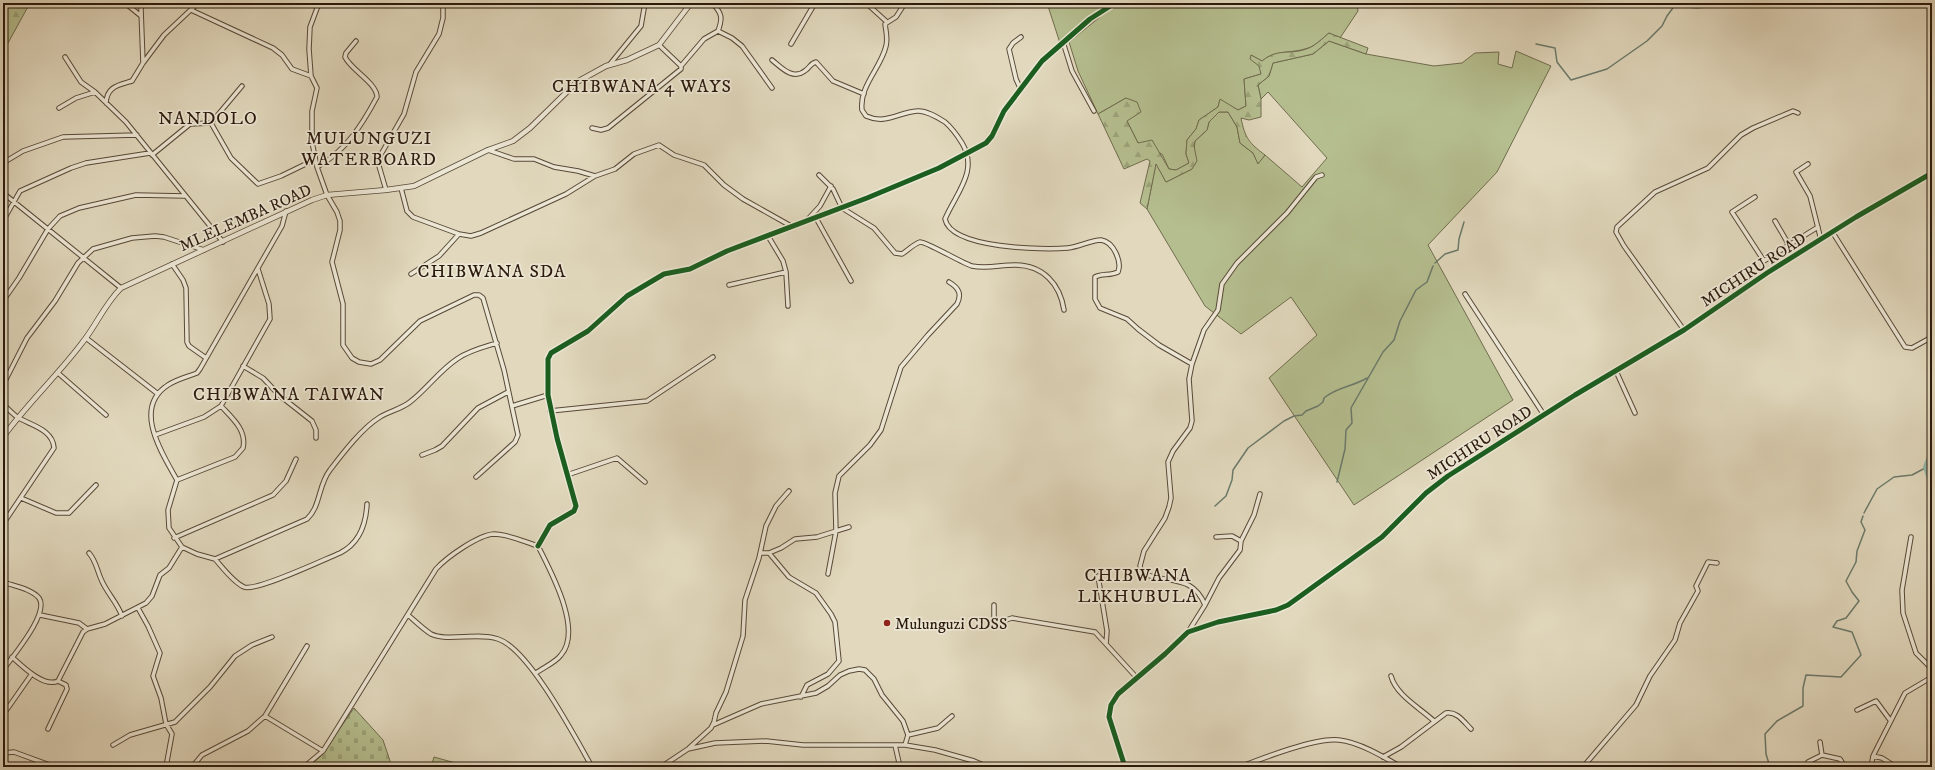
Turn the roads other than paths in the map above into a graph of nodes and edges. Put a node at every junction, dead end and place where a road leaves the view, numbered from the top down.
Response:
1 (125, 3) edge
2 (143, 3) edge
3 (198, 3) edge
4 (319, 3) edge
5 (443, 3) edge
6 (645, 3) edge
7 (691, 3) edge
8 (712, 3) edge
9 (815, 3) edge
10 (866, 3) edge
11 (905, 3) edge
12 (1115, 3) edge
13 (191, 10) junction
14 (141, 16) junction
15 (886, 22) junction
16 (718, 31) junction
17 (1021, 37) dead end
18 (356, 41) dead end
19 (1063, 42) junction
20 (791, 44) dead end
21 (659, 45) junction
22 (65, 56) dead end
23 (772, 60) dead end
24 (142, 63) junction
25 (610, 64) junction
26 (681, 66) junction
27 (310, 76) junction
28 (242, 86) dead end
29 (772, 88) dead end
30 (1020, 90) junction
31 (95, 92) junction
32 (864, 94) junction
33 (106, 103) junction
34 (59, 108) dead end
35 (1094, 111) dead end
36 (1798, 113) dead end
37 (211, 123) junction
38 (592, 128) dead end
39 (137, 135) junction
40 (488, 150) junction
41 (967, 153) junction
42 (151, 154) junction
43 (314, 160) junction
44 (3, 163) edge
45 (1808, 164) dead end
46 (317, 167) junction
47 (1932, 173) edge
48 (819, 175) dead end
49 (1322, 175) dead end
50 (595, 176) junction
51 (831, 186) junction
52 (401, 188) junction
53 (386, 190) junction
54 (3, 193) edge
55 (327, 195) junction
56 (185, 196) junction
57 (1756, 197) dead end
58 (14, 203) junction
59 (842, 208) junction
60 (286, 211) junction
61 (816, 218) junction
62 (3, 221) edge
63 (805, 221) junction
64 (1775, 221) dead end
65 (791, 226) junction
66 (1818, 227) junction
67 (48, 229) junction
68 (1833, 233) junction
69 (459, 234) junction
70 (768, 236) junction
71 (1821, 240) junction
72 (223, 242) junction
73 (1789, 245) junction
74 (205, 250) junction
75 (83, 257) junction
76 (172, 264) junction
77 (258, 269) junction
78 (786, 272) junction
79 (411, 274) dead end
80 (851, 281) dead end
81 (949, 282) dead end
82 (729, 285) dead end
83 (120, 288) junction
84 (1465, 294) dead end
85 (4, 298) edge
86 (788, 306) dead end
87 (1064, 310) dead end
88 (1684, 330) junction
89 (1932, 337) edge
90 (86, 338) junction
91 (497, 343) junction
92 (713, 356) dead end
93 (206, 358) junction
94 (1192, 364) junction
95 (243, 366) junction
96 (1616, 371) junction
97 (58, 373) junction
98 (3, 386) edge
99 (508, 392) junction
100 (158, 394) junction
101 (548, 395) junction
102 (3, 404) edge
103 (221, 406) junction
104 (512, 406) junction
105 (550, 411) junction
106 (1635, 413) dead end
107 (106, 415) dead end
108 (1544, 415) junction
109 (18, 417) junction
110 (155, 435) junction
111 (3, 437) edge
112 (316, 438) dead end
113 (422, 455) dead end
114 (296, 458) dead end
115 (567, 475) junction
116 (476, 477) dead end
117 (177, 480) junction
118 (645, 482) dead end
119 (96, 485) dead end
120 (788, 491) dead end
121 (1260, 494) dead end
122 (21, 498) junction
123 (367, 504) dead end
124 (3, 524) edge
125 (848, 527) dead end
126 (836, 531) junction
127 (1216, 536) dead end
128 (174, 538) junction
129 (1911, 538) dead end
130 (1241, 541) junction
131 (538, 546) junction
132 (182, 547) junction
133 (89, 553) dead end
134 (761, 553) junction
135 (769, 553) junction
136 (215, 559) junction
137 (1717, 563) dead end
138 (828, 574) dead end
139 (1098, 576) dead end
140 (3, 582) edge
141 (994, 605) dead end
142 (1205, 605) junction
143 (138, 608) junction
144 (40, 615) junction
145 (408, 615) junction
146 (122, 616) junction
147 (87, 629) junction
148 (1188, 632) junction
149 (272, 637) dead end
150 (1106, 644) junction
151 (307, 646) dead end
152 (12, 657) junction
153 (3, 670) edge
154 (1932, 670) edge
155 (536, 672) junction
156 (31, 675) junction
157 (1391, 676) dead end
158 (1932, 677) edge
159 (1136, 678) junction
160 (58, 682) junction
161 (801, 697) junction
162 (1857, 710) dead end
163 (3, 713) edge
164 (265, 716) junction
165 (952, 716) dead end
166 (1890, 720) junction
167 (1434, 722) junction
168 (166, 724) junction
169 (713, 725) junction
170 (48, 729) dead end
171 (1471, 729) dead end
172 (908, 735) junction
173 (1820, 742) dead end
174 (113, 745) dead end
175 (895, 745) junction
176 (905, 745) junction
177 (688, 749) junction
178 (323, 751) junction
179 (3, 753) edge
180 (1822, 755) junction
181 (1873, 756) junction
182 (1382, 757) junction
183 (1808, 762) dead end
184 (1893, 765) dead end
185 (55, 767) edge
186 (166, 767) edge
187 (192, 767) edge
188 (304, 767) edge
189 (592, 767) edge
190 (661, 767) edge
191 (900, 767) edge
192 (988, 767) edge
193 (1125, 767) edge
194 (1240, 767) edge
195 (1400, 767) edge
196 (1583, 767) edge
197 (1845, 767) edge
198 (1871, 767) edge

1 - 14 street
2 - 14 street
3 - 13 street
4 - 27 street
5 - 53 street
6 - 25 street, MLELEMBA ROAD
7 - 21 street
8 - 16 street
9 - 20 street
10 - 15 street
11 - 15 street
12 - 19 street
13 - 24 street
13 - 27 street
14 - 24 street
15 - 32 street
16 - 26 street
16 - 29 street
17 - 30 street
18 - 46 street
19 - 30 street
19 - 35 street
21 - 25 street
21 - 26 street
22 - 31 street
23 - 32 street
24 - 33 street
25 - 40 street, MLELEMBA ROAD
26 - 38 street
27 - 43 street
28 - 37 street
30 - 41 street
31 - 33 street
31 - 34 street
32 - 41 street
33 - 39 street
36 - 88 street
37 - 42 street
37 - 43 street
39 - 42 street
39 - 44 street
40 - 50 street
40 - 52 street, MLELEMBA ROAD
41 - 59 street
41 - 94 street
42 - 56 street
42 - 58 street
43 - 46 street
45 - 66 street
46 - 55 street
47 - 68 street, MICHIRU ROAD
48 - 51 street
49 - 94 street
50 - 65 street
50 - 69 street
51 - 59 street
51 - 63 street
52 - 53 street, MLELEMBA ROAD
52 - 69 street
53 - 55 street, MLELEMBA ROAD
54 - 58 street
55 - 60 street, MLELEMBA ROAD
55 - 91 street
56 - 67 street
56 - 72 street
57 - 73 street
58 - 62 street
58 - 67 street
59 - 61 street
59 - 87 street
60 - 72 street, MLELEMBA ROAD
60 - 77 street
61 - 63 street
61 - 80 street
63 - 65 street
64 - 73 street
65 - 70 street
66 - 71 street
66 - 73 street
67 - 75 street
67 - 85 street
68 - 71 street, MICHIRU ROAD
68 - 89 street
69 - 79 street
70 - 78 street
70 - 101 street
71 - 88 street, MICHIRU ROAD
72 - 74 street, MLELEMBA ROAD
74 - 75 street
74 - 76 street, MLELEMBA ROAD
75 - 83 street
75 - 98 street
76 - 83 street, MLELEMBA ROAD
76 - 93 street
77 - 93 street
77 - 95 street
78 - 82 street
78 - 86 street
81 - 126 street
83 - 90 street, MLELEMBA ROAD
84 - 108 street
88 - 96 street, MICHIRU ROAD
90 - 97 street, MLELEMBA ROAD
90 - 100 street
91 - 99 street
91 - 136 street
92 - 105 street
93 - 100 street
94 - 142 street
95 - 103 street
95 - 112 street
96 - 106 street
96 - 108 street, MICHIRU ROAD
97 - 107 street
97 - 109 street, MLELEMBA ROAD
99 - 104 street
99 - 113 street
100 - 110 street
101 - 104 street
101 - 105 street
102 - 109 street
103 - 110 street
103 - 117 street
104 - 116 street
105 - 115 street
108 - 148 street, MICHIRU ROAD
109 - 111 street, MLELEMBA ROAD
109 - 122 street
110 - 117 street
114 - 128 street
115 - 118 street
115 - 131 street
117 - 128 street
119 - 122 street
120 - 134 street
121 - 130 street
122 - 124 street
123 - 136 street
125 - 126 street
126 - 135 street
126 - 138 street
127 - 130 street
128 - 132 street
129 - 154 street
130 - 142 street
131 - 145 street
131 - 155 street
132 - 136 street
132 - 143 street
133 - 146 street
134 - 135 street
134 - 169 street
135 - 161 street
137 - 196 street
139 - 150 street
140 - 144 street
141 - 150 street
142 - 148 street
143 - 146 street
143 - 168 street
144 - 147 street
144 - 152 street
145 - 155 street
145 - 178 street
146 - 147 street
147 - 160 street
148 - 159 street, MICHIRU ROAD
149 - 168 street
150 - 159 street
151 - 164 street
152 - 153 street
152 - 156 street
155 - 189 street
156 - 160 street
156 - 163 street
157 - 167 street
158 - 166 street
159 - 193 street, MICHIRU ROAD
160 - 170 street
161 - 169 street
161 - 172 street
162 - 166 street
164 - 178 street
164 - 187 street
165 - 172 street
166 - 181 street
167 - 171 street
167 - 182 street
168 - 174 street
168 - 186 street
169 - 177 street
172 - 176 street
173 - 180 street
175 - 176 street
175 - 177 street
175 - 191 street
176 - 192 street
177 - 190 street
178 - 188 street
179 - 185 street
180 - 183 street
180 - 197 street
181 - 184 street
181 - 198 street
182 - 194 street
182 - 195 street

